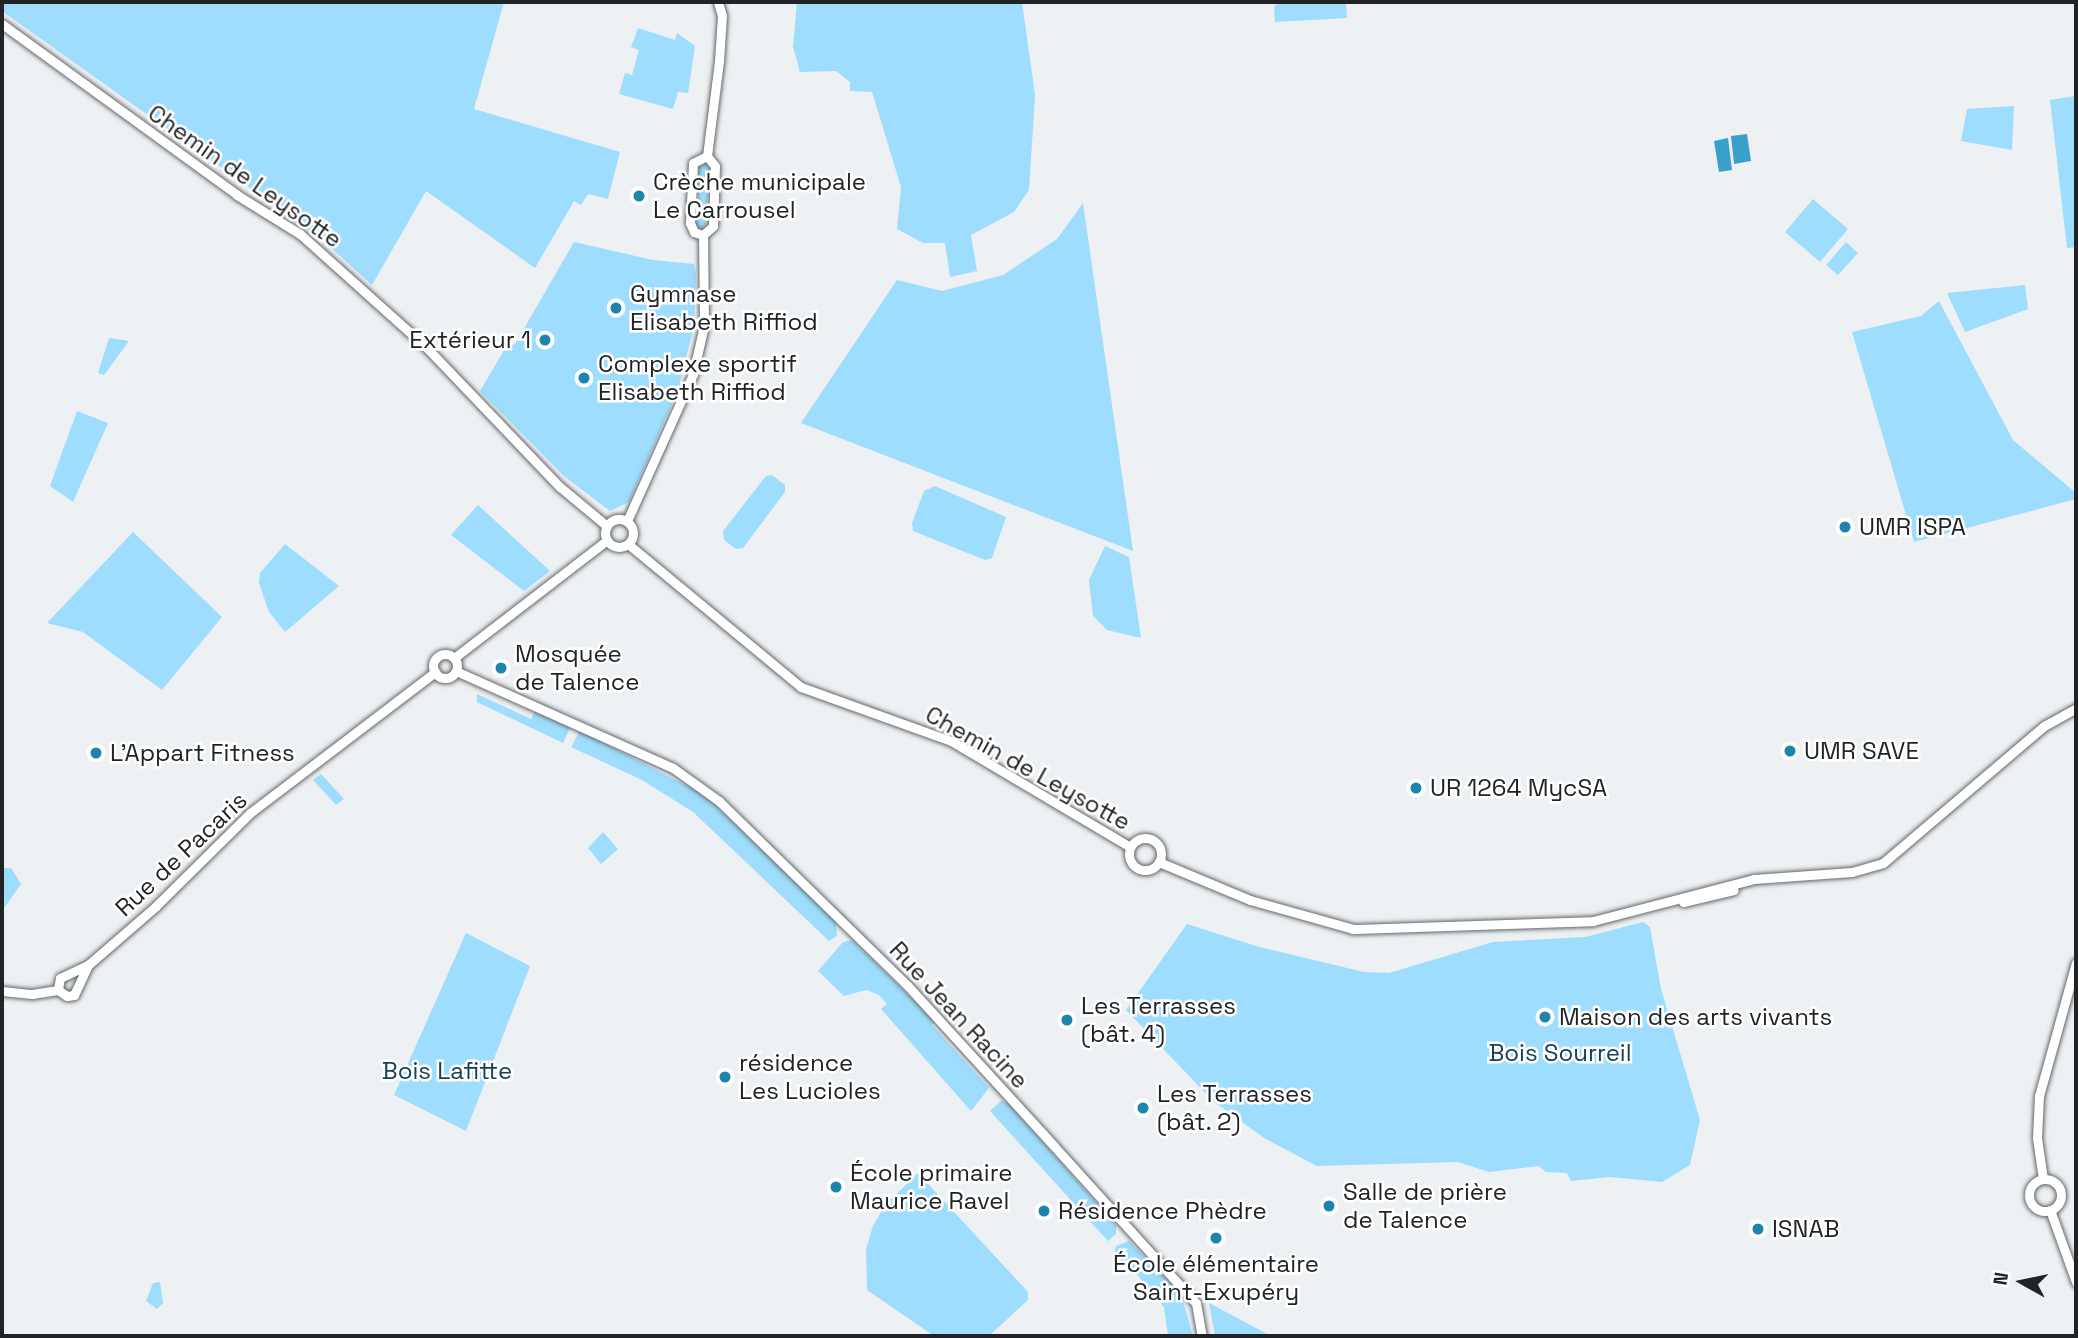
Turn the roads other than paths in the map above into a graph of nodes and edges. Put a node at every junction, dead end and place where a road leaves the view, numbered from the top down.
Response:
1 (718, 2) edge
2 (2, 24) edge
3 (2, 31) edge
4 (31, 44) junction
5 (707, 156) junction
6 (703, 235) junction
7 (627, 521) junction
8 (607, 526) junction
9 (607, 540) junction
10 (628, 544) junction
11 (454, 658) junction
12 (456, 671) junction
13 (435, 672) junction
14 (2076, 708) edge
15 (1130, 847) junction
16 (1159, 862) junction
17 (2076, 963) edge
18 (88, 965) junction
19 (67, 974) junction
20 (79, 986) junction
21 (58, 989) junction
22 (2, 990) edge
23 (2043, 1179) junction
24 (2050, 1210) junction
25 (2076, 1282) edge
26 (1202, 1336) edge

1 - 5 street
2 - 4 street, Chemin de Leysotte
3 - 4 street, Chemin de Leysotte
4 - 8 street, Chemin de Leysotte
5 - 6 street
5 - 6 street
6 - 7 street
7 - 8 street
7 - 10 street
8 - 9 street
9 - 10 street
9 - 11 street
10 - 15 street, Chemin de Leysotte
11 - 12 street
11 - 13 street, Rue de Pacaris
12 - 13 street
12 - 26 street, Rue Jean Racine
13 - 18 street, Rue de Pacaris
14 - 16 street
15 - 16 street
15 - 16 street
17 - 23 street
18 - 19 street, Rue de Pacaris
18 - 20 street, Rue de Pacaris
19 - 20 street
19 - 21 street
20 - 21 street
21 - 22 street
23 - 24 street
23 - 24 street
24 - 25 street

